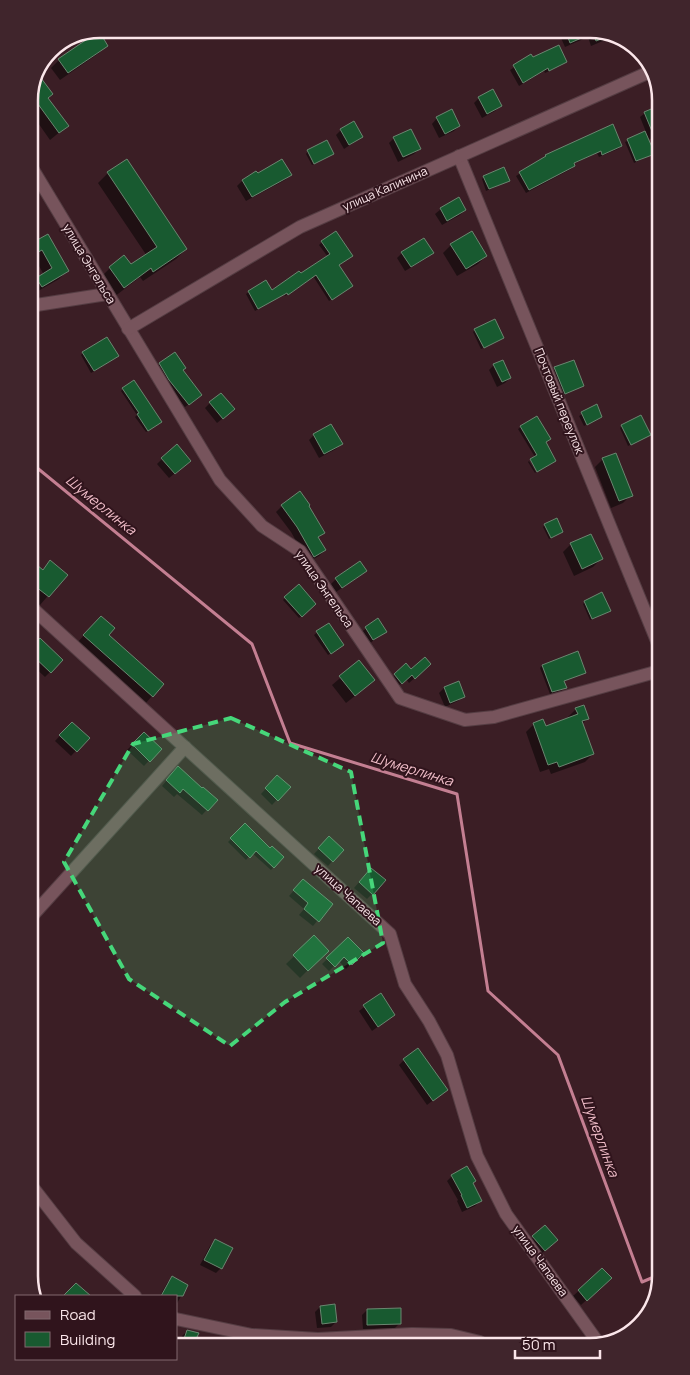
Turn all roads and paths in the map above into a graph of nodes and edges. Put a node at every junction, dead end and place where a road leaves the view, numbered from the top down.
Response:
1 (647, 73) edge
2 (459, 156) junction
3 (38, 179) edge
4 (107, 294) junction
5 (38, 305) edge
6 (128, 329) junction
7 (38, 613) edge
8 (652, 631) edge
9 (652, 673) edge
10 (185, 747) junction
11 (38, 909) edge
12 (38, 1194) edge
13 (135, 1295) edge
14 (178, 1319) edge
15 (292, 1337) edge
16 (594, 1337) edge
17 (346, 1338) edge
18 (464, 1338) edge

1 - 2 street, улица Калинина
2 - 6 street, улица Калинина
2 - 8 street, Почтовый переулок
3 - 4 street, улица Энгельса
4 - 5 street
4 - 6 street, улица Энгельса
6 - 9 street, улица Энгельса
7 - 10 street, улица Чапаева
10 - 11 street
10 - 16 street, улица Чапаева
12 - 13 street
14 - 15 street
17 - 18 street

